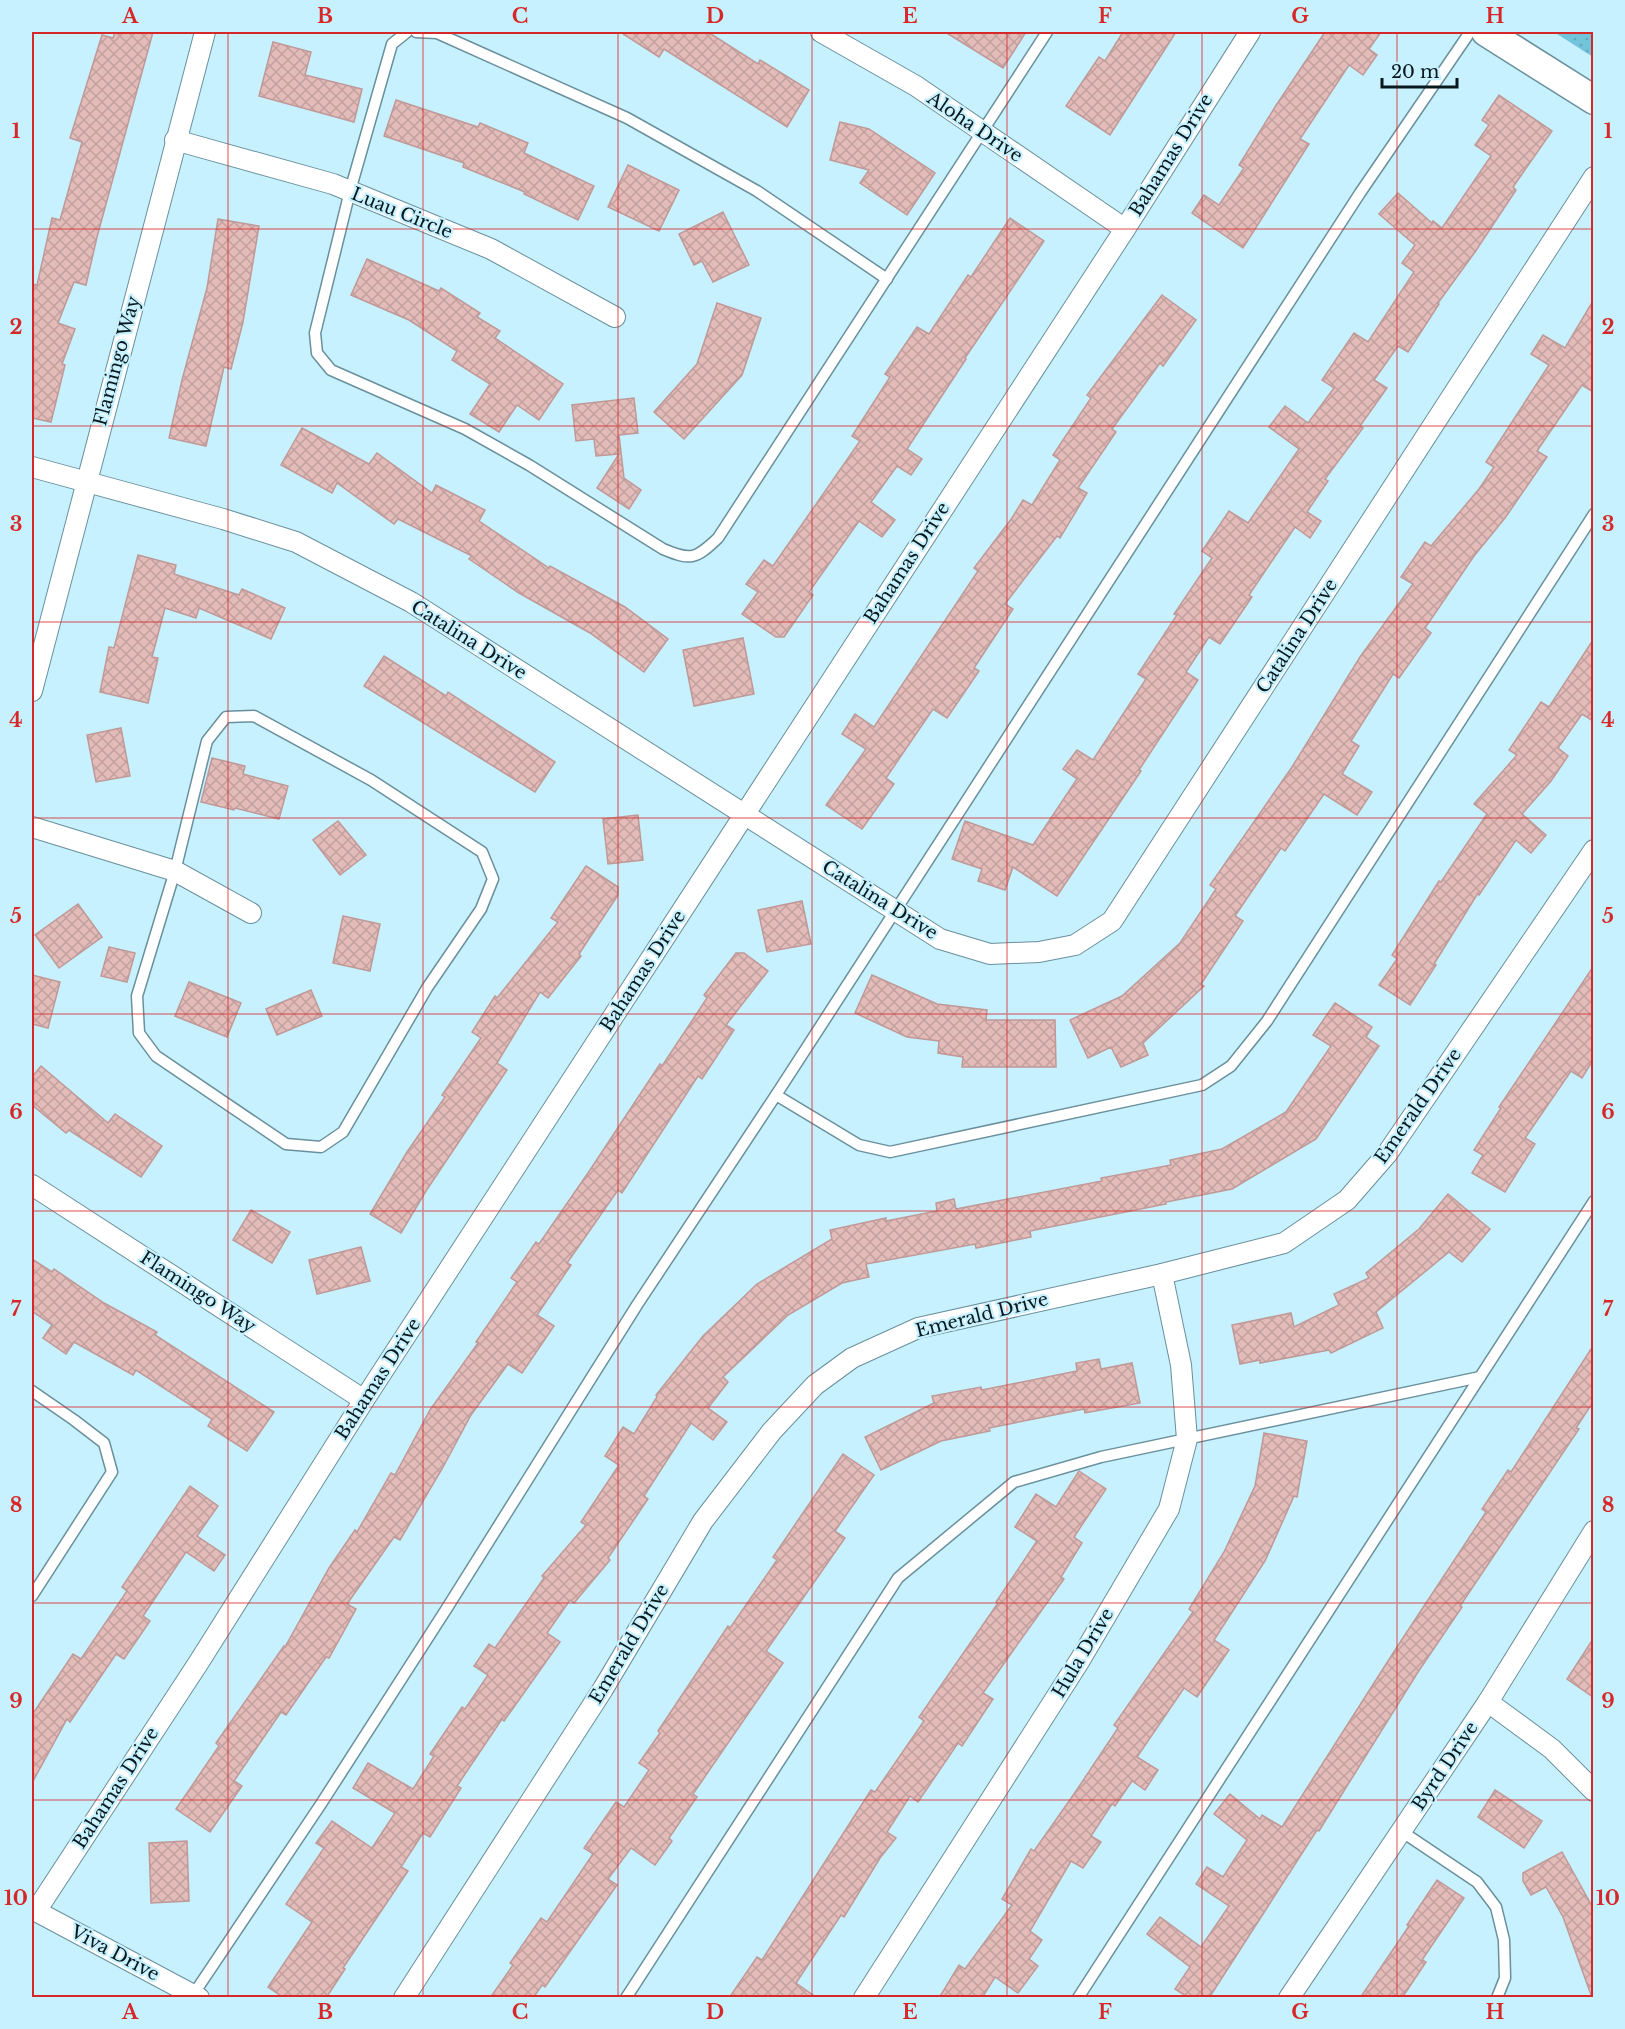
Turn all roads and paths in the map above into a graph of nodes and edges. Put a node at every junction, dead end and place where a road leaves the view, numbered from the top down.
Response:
1 (205, 32) edge
2 (407, 32) edge
3 (416, 32) edge
4 (821, 32) edge
5 (1047, 32) edge
6 (1250, 32) edge
7 (1470, 32) edge
8 (1486, 32) edge
9 (1593, 100) edge
10 (982, 131) junction
11 (175, 140) junction
12 (1593, 177) edge
13 (350, 191) junction
14 (1125, 229) junction
15 (887, 279) junction
16 (615, 317) dead end
17 (32, 467) edge
18 (86, 482) junction
19 (1593, 514) edge
20 (32, 691) edge
21 (744, 814) junction
22 (32, 827) edge
23 (1593, 850) edge
24 (175, 871) junction
25 (896, 910) junction
26 (251, 913) dead end
27 (776, 1095) junction
28 (32, 1185) edge
29 (1593, 1201) edge
30 (1162, 1274) junction
31 (1480, 1377) junction
32 (32, 1391) edge
33 (364, 1400) junction
34 (1187, 1439) junction
35 (1593, 1531) edge
36 (32, 1596) edge
37 (1488, 1702) junction
38 (1593, 1791) edge
39 (1401, 1831) junction
40 (34, 1910) edge
41 (194, 1996) edge
42 (404, 1998) edge
43 (626, 1998) edge
44 (864, 1998) edge
45 (1078, 1998) edge
46 (1289, 1998) edge
47 (1497, 1998) edge

1 - 11 street, Flamingo Way
2 - 13 lane
3 - 15 lane
4 - 10 street, Aloha Drive
5 - 10 lane
6 - 14 street, Bahamas Drive
7 - 25 lane
8 - 9 street
10 - 14 street, Aloha Drive
10 - 15 lane
11 - 13 street, Luau Circle
11 - 18 street, Flamingo Way
12 - 25 street, Catalina Drive
13 - 15 lane
13 - 16 street, Luau Circle
14 - 21 street, Bahamas Drive
17 - 18 street, Catalina Drive
18 - 20 street, Flamingo Way
18 - 21 street, Catalina Drive
19 - 27 lane
21 - 25 street, Catalina Drive
21 - 33 street, Bahamas Drive
22 - 24 street
23 - 30 street, Emerald Drive
24 - 24 lane
24 - 26 street
25 - 27 lane
27 - 41 lane
28 - 33 street, Flamingo Way
29 - 31 lane
30 - 34 street, Hula Drive
30 - 42 street, Emerald Drive
31 - 34 lane
31 - 45 lane
32 - 36 lane
33 - 40 street, Bahamas Drive
34 - 43 lane
34 - 44 street, Hula Drive
35 - 37 street, Byrd Drive
37 - 38 street
37 - 39 street, Byrd Drive
39 - 46 street, Byrd Drive
39 - 47 lane
40 - 41 street, Viva Drive

